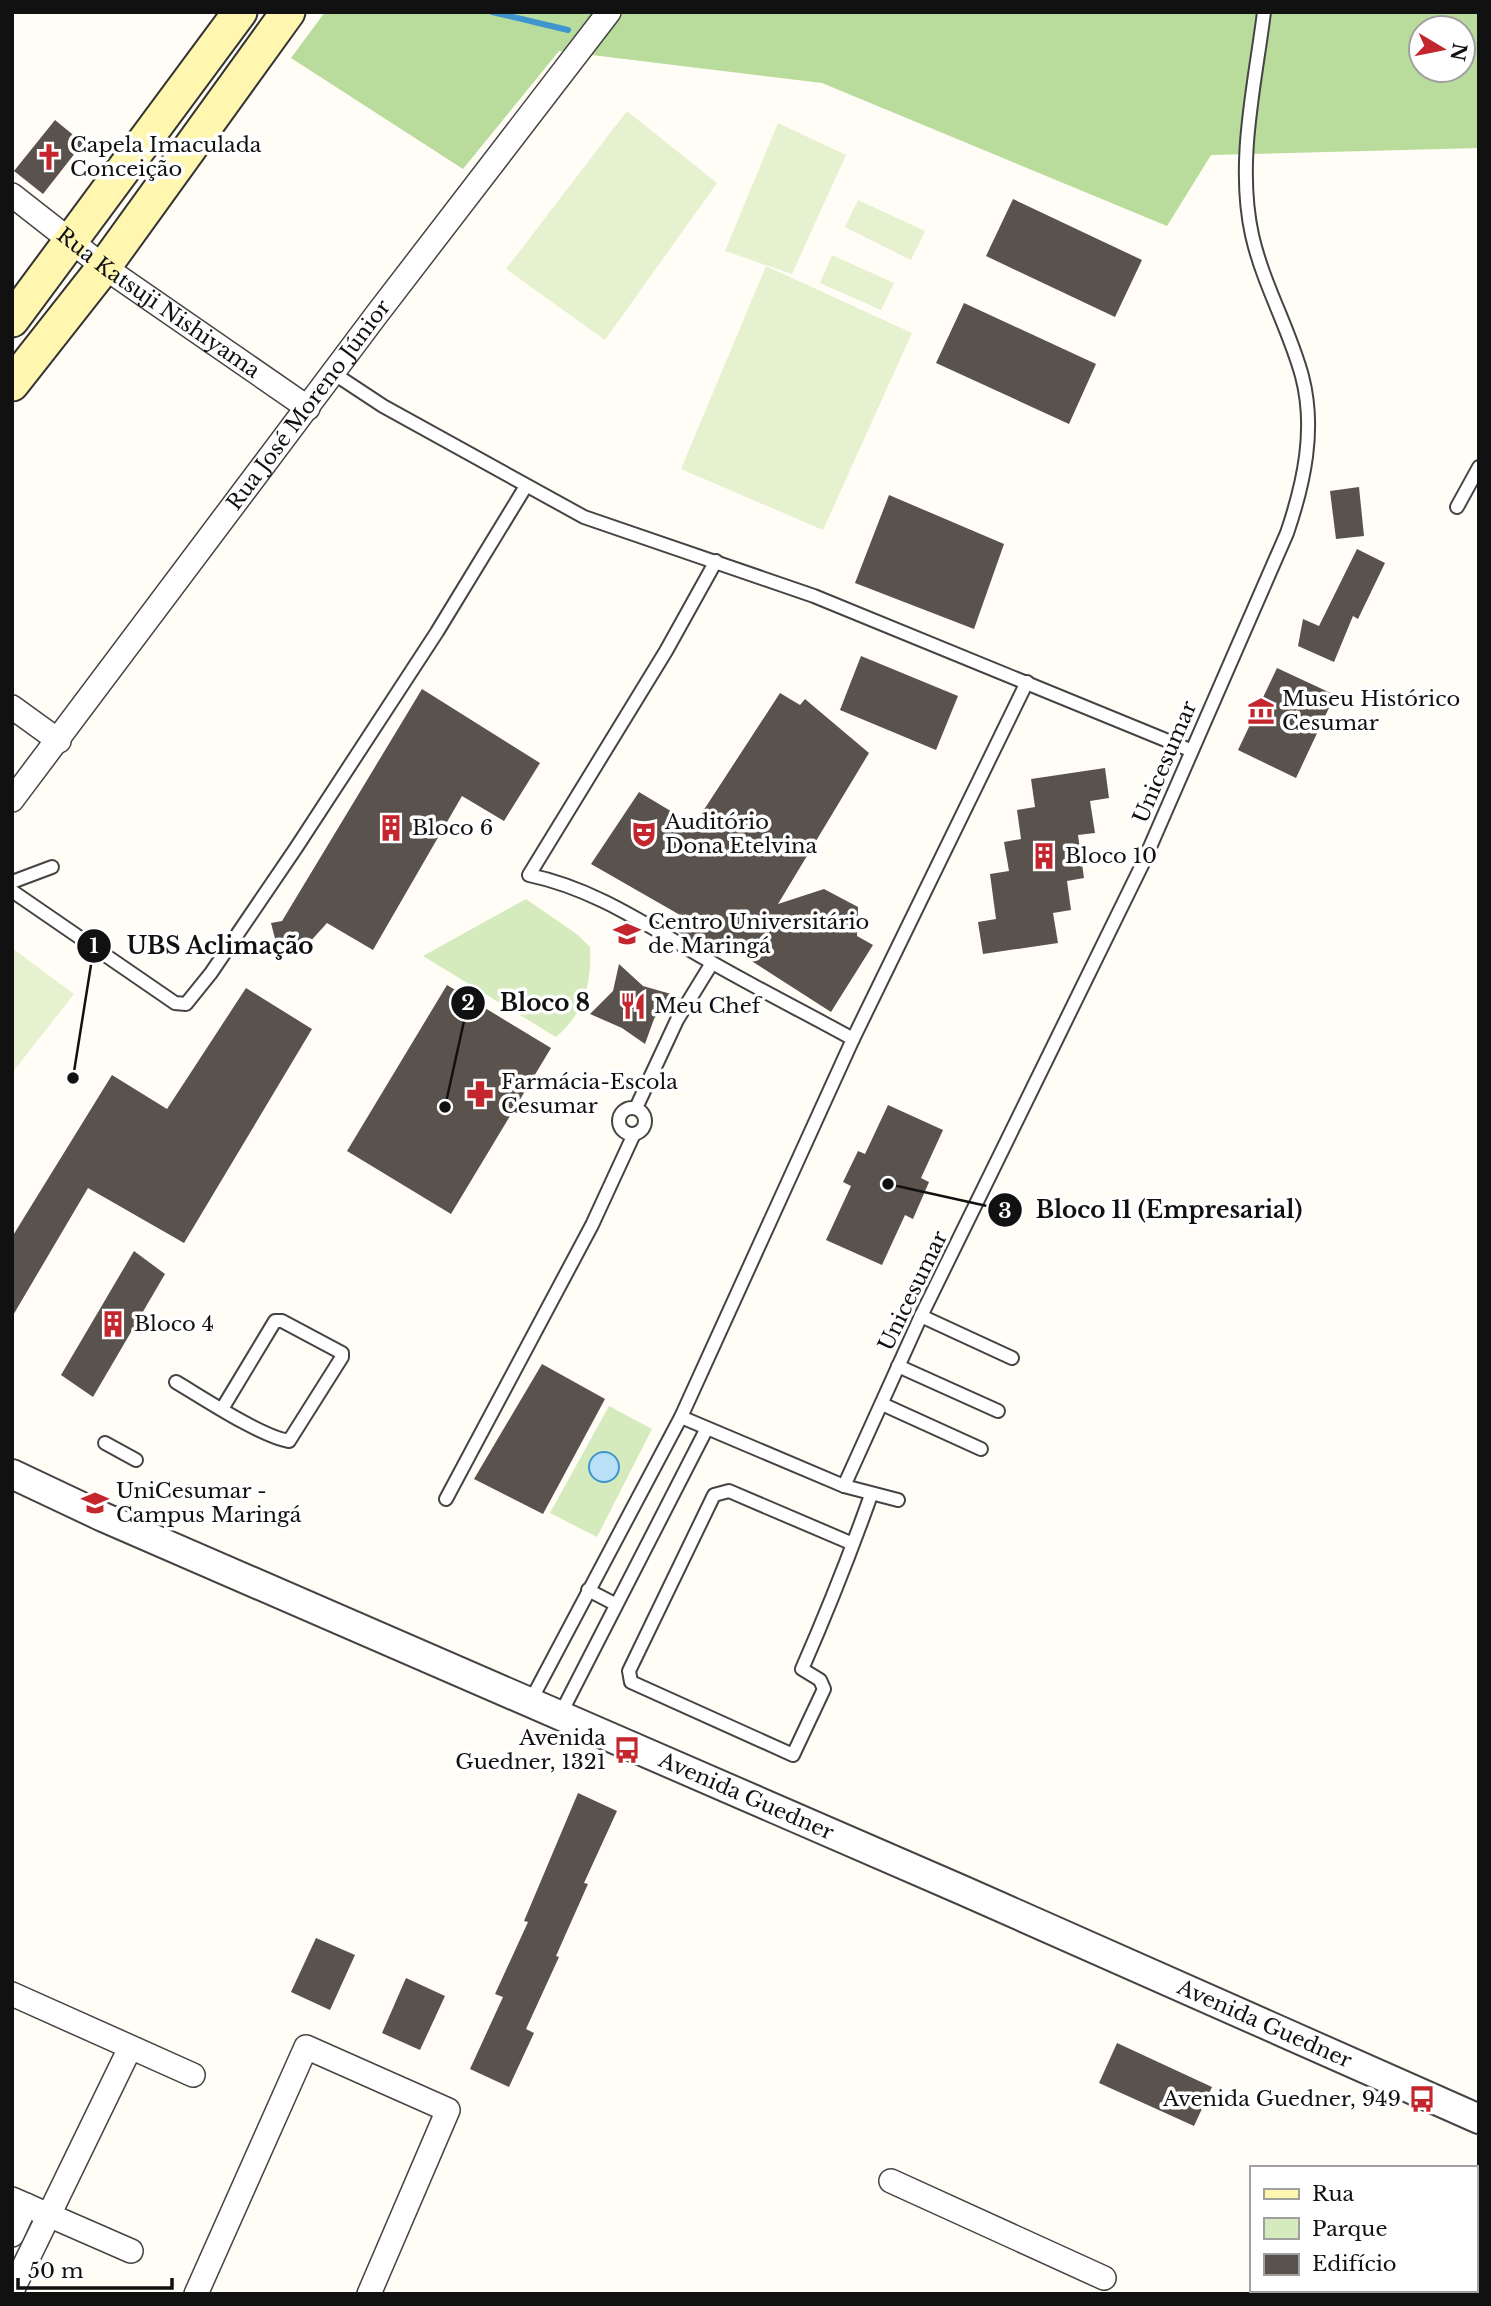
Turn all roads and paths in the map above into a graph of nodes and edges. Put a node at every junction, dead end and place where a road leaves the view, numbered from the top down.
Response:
1 (240, 12) edge
2 (288, 12) edge
3 (609, 12) edge
4 (1264, 12) edge
5 (12, 195) edge
6 (72, 240) junction
7 (104, 267) junction
8 (12, 320) edge
9 (333, 373) junction
10 (12, 384) edge
11 (308, 408) junction
12 (1479, 467) edge
13 (526, 486) junction
14 (1457, 507) dead end
15 (716, 561) junction
16 (1027, 682) junction
17 (12, 707) edge
18 (59, 741) junction
19 (1190, 750) junction
20 (12, 800) edge
21 (52, 867) dead end
22 (12, 882) edge
23 (12, 891) edge
24 (712, 963) junction
25 (853, 1039) junction
26 (636, 1108) junction
27 (634, 1134) junction
28 (921, 1316) junction
29 (1012, 1358) dead end
30 (898, 1366) junction
31 (176, 1382) dead end
32 (882, 1404) junction
33 (222, 1409) junction
34 (998, 1410) dead end
35 (681, 1417) junction
36 (706, 1430) junction
37 (106, 1443) dead end
38 (981, 1449) dead end
39 (136, 1460) dead end
40 (12, 1474) edge
41 (844, 1486) junction
42 (871, 1495) junction
43 (446, 1499) dead end
44 (898, 1500) dead end
45 (853, 1544) junction
46 (588, 1590) junction
47 (615, 1604) junction
48 (530, 1702) junction
49 (560, 1716) junction
50 (12, 1994) edge
51 (130, 2048) junction
52 (193, 2075) dead end
53 (1479, 2119) edge
54 (891, 2181) dead end
55 (19, 2202) edge
56 (48, 2216) junction
57 (12, 2235) edge
58 (131, 2251) dead end
59 (1104, 2278) dead end
60 (12, 2291) edge
61 (196, 2294) edge
62 (369, 2294) edge

1 - 6 main road
2 - 7 main road
3 - 9 street, Rua José Moreno Júnior
4 - 19 lane, Unicesumar
5 - 6 street, Rua Katsuji Nishiyama
6 - 7 street, Rua Katsuji Nishiyama
6 - 8 main road
7 - 10 main road
7 - 11 street, Rua Katsuji Nishiyama
9 - 11 street, Rua José Moreno Júnior
9 - 13 lane
11 - 18 street, Rua José Moreno Júnior
12 - 14 lane
13 - 15 lane
13 - 23 lane
15 - 16 lane
15 - 24 lane
16 - 19 lane
16 - 25 lane
17 - 18 street
18 - 20 street, Rua José Moreno Júnior
19 - 28 lane, Unicesumar
21 - 22 lane
24 - 25 lane
24 - 26 lane
25 - 35 lane
26 - 27 lane
26 - 27 lane
27 - 43 lane
28 - 29 lane
28 - 30 lane, Unicesumar
30 - 32 lane, Unicesumar
30 - 34 lane
31 - 33 lane
32 - 38 lane
32 - 41 lane, Unicesumar
33 - 33 lane
35 - 36 lane
35 - 46 lane
36 - 41 lane
36 - 47 lane
37 - 39 lane
40 - 48 street, Avenida Guedner
41 - 42 lane
42 - 44 lane
42 - 45 lane
45 - 45 lane
46 - 47 lane
46 - 48 lane
47 - 49 lane
48 - 49 street, Avenida Guedner
49 - 53 street, Avenida Guedner
50 - 51 street
51 - 52 street
51 - 56 street
54 - 59 street
55 - 56 street
55 - 57 street
56 - 58 street
56 - 60 street
61 - 62 street

